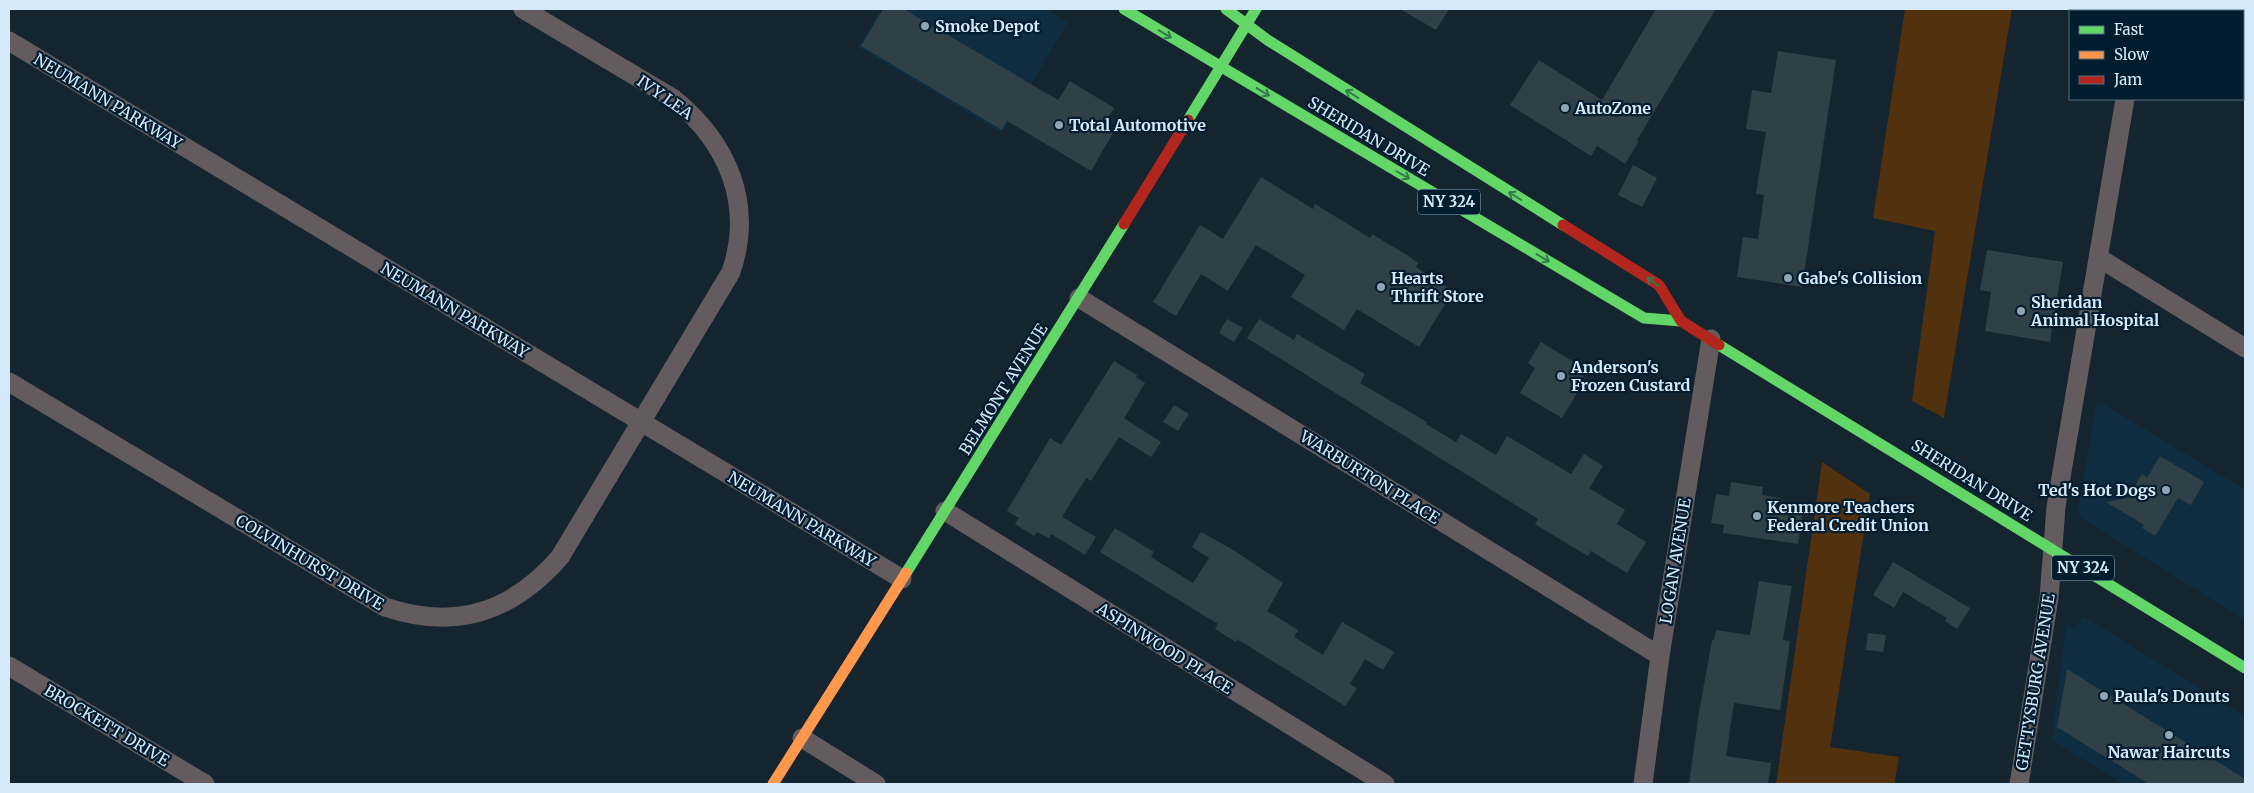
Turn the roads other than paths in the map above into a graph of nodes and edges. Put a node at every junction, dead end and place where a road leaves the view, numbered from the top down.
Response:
1 (523, 9) edge
2 (1124, 9) edge
3 (1226, 9) edge
4 (1256, 9) edge
5 (1247, 24) junction
6 (9, 41) edge
7 (1221, 67) junction
8 (2125, 100) edge
9 (2099, 258) junction
10 (1080, 298) junction
11 (1681, 321) junction
12 (1711, 339) junction
13 (2245, 348) edge
14 (9, 382) edge
15 (641, 422) junction
16 (944, 511) junction
17 (2053, 549) junction
18 (902, 579) junction
19 (1660, 656) junction
20 (9, 666) edge
21 (2245, 668) edge
22 (802, 738) junction
23 (205, 784) edge
24 (773, 784) edge
25 (876, 784) edge
26 (1385, 784) edge
27 (1643, 784) edge
28 (2019, 784) edge

1 - 15 street, IVY LEA
2 -> 7 main road, SHERIDAN DRIVE / NY 324
3 - 5 main road, SHERIDAN DRIVE / NY 324
4 - 5 main road, BELMONT AVENUE
5 - 7 main road, BELMONT AVENUE
11 -> 5 main road, SHERIDAN DRIVE / NY 324
6 - 15 street, NEUMANN PARKWAY
7 - 10 main road, BELMONT AVENUE
7 -> 11 main road, SHERIDAN DRIVE / NY 324
8 - 9 street, GETTYSBURG AVENUE
9 - 13 street
9 - 17 street, GETTYSBURG AVENUE
10 - 16 main road, BELMONT AVENUE
10 - 19 street, WARBURTON PLACE
11 - 12 main road, SHERIDAN DRIVE / NY 324
12 - 17 main road, SHERIDAN DRIVE / NY 324
12 - 19 street, LOGAN AVENUE
14 - 15 street, COLVINHURST DRIVE
15 - 18 street, NEUMANN PARKWAY
16 - 18 main road, BELMONT AVENUE
16 - 26 street, ASPINWOOD PLACE
17 - 21 main road, SHERIDAN DRIVE / NY 324
17 - 28 street, GETTYSBURG AVENUE
18 - 22 main road, BELMONT AVENUE
19 - 27 street, LOGAN AVENUE
20 - 23 street, BROCKETT DRIVE
22 - 24 main road, BELMONT AVENUE
22 - 25 street

